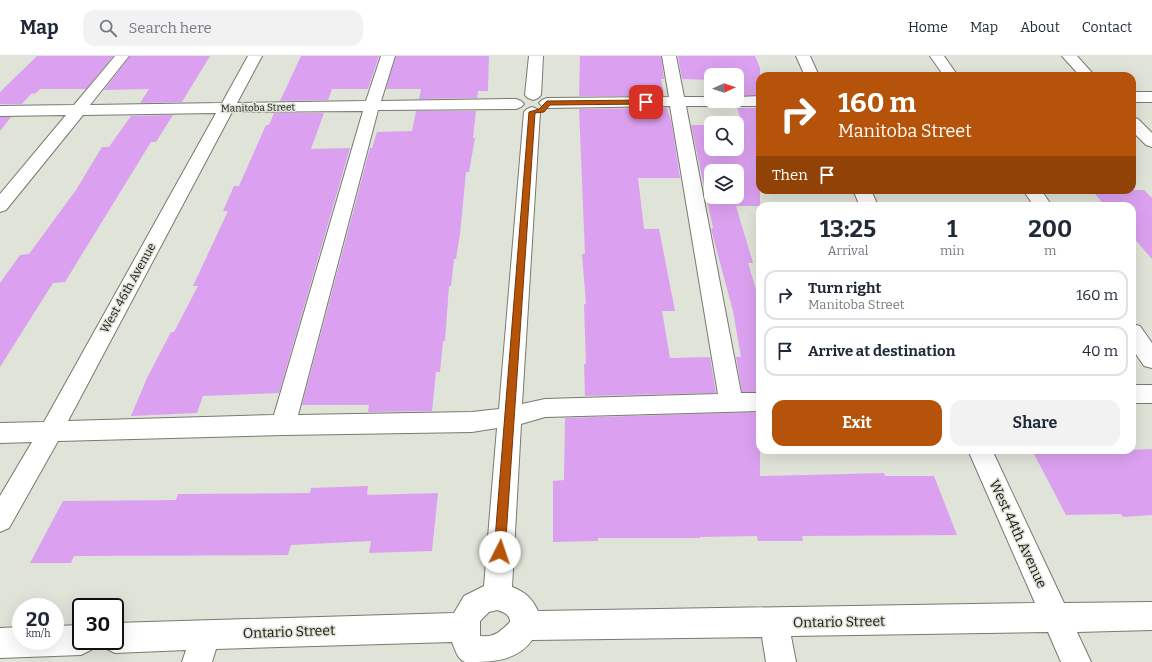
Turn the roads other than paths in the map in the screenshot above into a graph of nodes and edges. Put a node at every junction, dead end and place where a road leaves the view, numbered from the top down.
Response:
1 (122, 56) edge
2 (255, 56) edge
3 (388, 56) edge
4 (536, 56) edge
5 (668, 56) edge
6 (803, 56) edge
7 (937, 56) edge
8 (1069, 56) edge
9 (810, 72) edge
10 (948, 72) edge
11 (1084, 72) edge
12 (1136, 97) edge
13 (1152, 97) edge
14 (756, 101) edge
15 (677, 102) junction
16 (532, 103) junction
17 (372, 106) junction
18 (226, 108) junction
19 (77, 110) junction
20 (0, 111) edge
21 (1136, 126) edge
22 (1152, 142) edge
23 (0, 206) edge
24 (1136, 338) edge
25 (1152, 360) edge
26 (1136, 394) edge
27 (1152, 394) edge
28 (756, 402) edge
29 (732, 403) junction
30 (510, 417) junction
31 (284, 425) junction
32 (51, 431) junction
33 (0, 433) edge
34 (982, 454) edge
35 (0, 520) edge
36 (497, 596) junction
37 (1152, 616) edge
38 (1056, 618) junction
39 (774, 623) junction
40 (525, 626) junction
41 (464, 627) junction
42 (205, 635) junction
43 (124, 638) edge
44 (0, 643) edge
45 (12, 643) edge
46 (493, 660) edge
47 (197, 662) edge
48 (781, 662) edge
49 (1076, 662) edge

1 - 19 street
2 - 18 street, West 46th Avenue
3 - 17 street
4 - 16 street
5 - 15 street
6 - 9 street
7 - 10 street
8 - 11 street
12 - 13 street
14 - 15 street, Manitoba Street
15 - 16 street, Manitoba Street
15 - 29 street
16 - 17 street, Manitoba Street
16 - 30 street
17 - 18 street, Manitoba Street
17 - 31 street
18 - 19 street, Manitoba Street
18 - 32 street, West 46th Avenue
19 - 20 street, Manitoba Street
19 - 23 street
21 - 22 street
24 - 25 street
26 - 27 street
28 - 29 street
29 - 30 street
30 - 31 street
30 - 36 street
31 - 32 street
32 - 33 street
32 - 35 street, West 46th Avenue
34 - 38 street, West 44th Avenue
36 - 40 street
36 - 41 street
37 - 38 street, Ontario Street
38 - 39 street, Ontario Street
38 - 49 street, West 44th Avenue
39 - 40 street, Ontario Street
39 - 48 street
40 - 46 street
41 - 42 street, Ontario Street
41 - 46 street
42 - 43 street, Ontario Street
42 - 47 street
44 - 45 street

